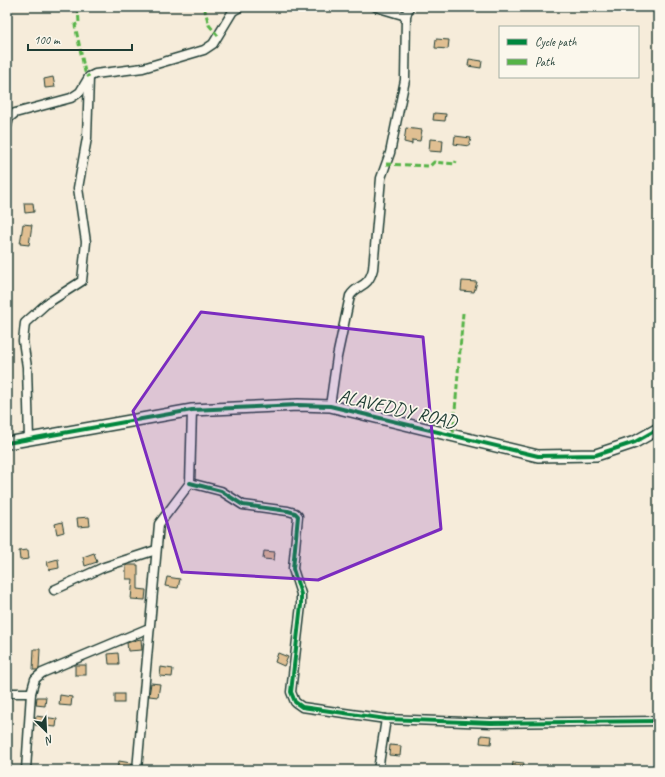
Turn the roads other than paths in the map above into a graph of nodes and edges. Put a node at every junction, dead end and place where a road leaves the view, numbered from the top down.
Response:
1 (240, 7) edge
2 (376, 7) edge
3 (409, 7) edge
4 (406, 16) junction
5 (89, 77) junction
6 (7, 126) edge
7 (330, 406) junction
8 (192, 410) junction
9 (658, 429) edge
10 (29, 439) junction
11 (7, 443) edge
12 (190, 483) junction
13 (156, 550) junction
14 (54, 590) dead end
15 (149, 628) junction
16 (7, 693) edge
17 (31, 693) junction
18 (386, 719) junction
19 (658, 721) edge
20 (26, 770) edge
21 (137, 770) edge
22 (378, 770) edge

1 - 5 street
2 - 4 street
3 - 4 street
4 - 7 street
5 - 6 street
5 - 10 street
7 - 8 street, ALAVEDDY ROAD
7 - 9 street, ALAVEDDY ROAD
8 - 10 street, ALAVEDDY ROAD
8 - 12 street
10 - 11 street, ALAVEDDY ROAD
12 - 13 street
12 - 18 street
13 - 14 street
13 - 15 street
15 - 17 street
15 - 21 street
16 - 17 street
17 - 20 street
18 - 19 street
18 - 22 street

